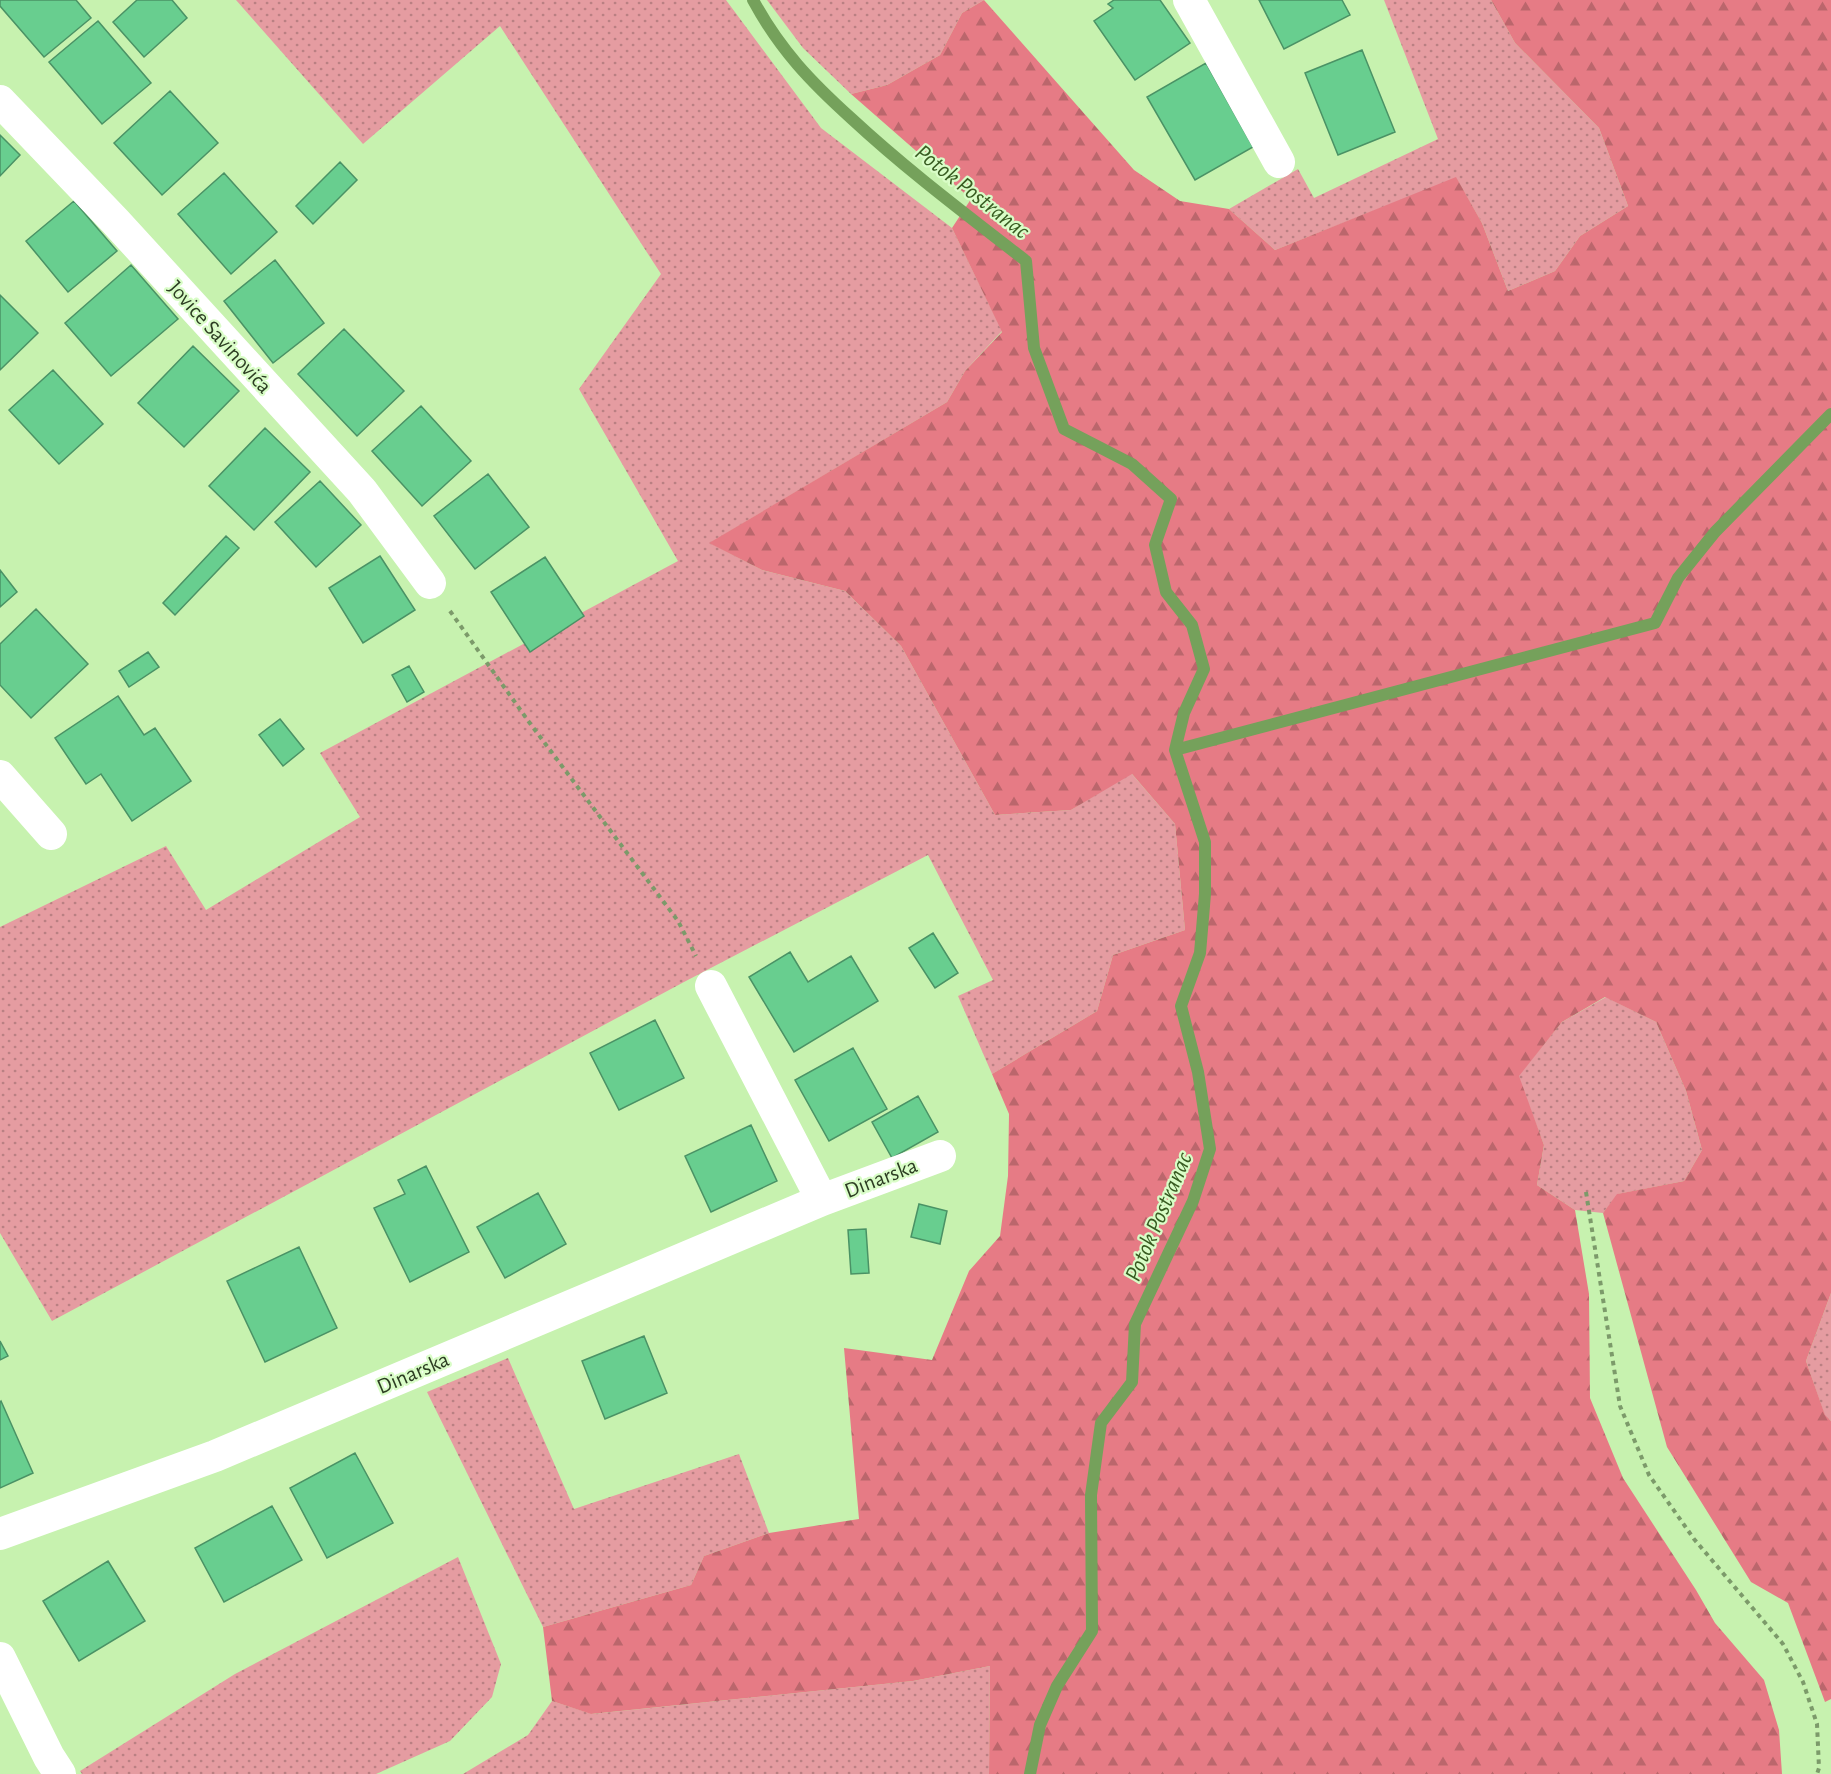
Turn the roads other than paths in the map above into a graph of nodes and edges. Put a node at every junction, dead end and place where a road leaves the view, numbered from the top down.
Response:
1 (1189, 0) edge
2 (0, 101) edge
3 (1279, 162) dead end
4 (430, 583) road end
5 (0, 776) edge
6 (51, 834) dead end
7 (711, 986) road end
8 (940, 1156) dead end
9 (822, 1200) junction
10 (0, 1533) edge
11 (0, 1658) edge
12 (60, 1774) edge

1 - 3 street
2 - 4 street, Jovice Savinovića
5 - 6 street
7 - 9 street, Dinarska
8 - 9 street, Dinarska
9 - 10 street, Dinarska
11 - 12 street

